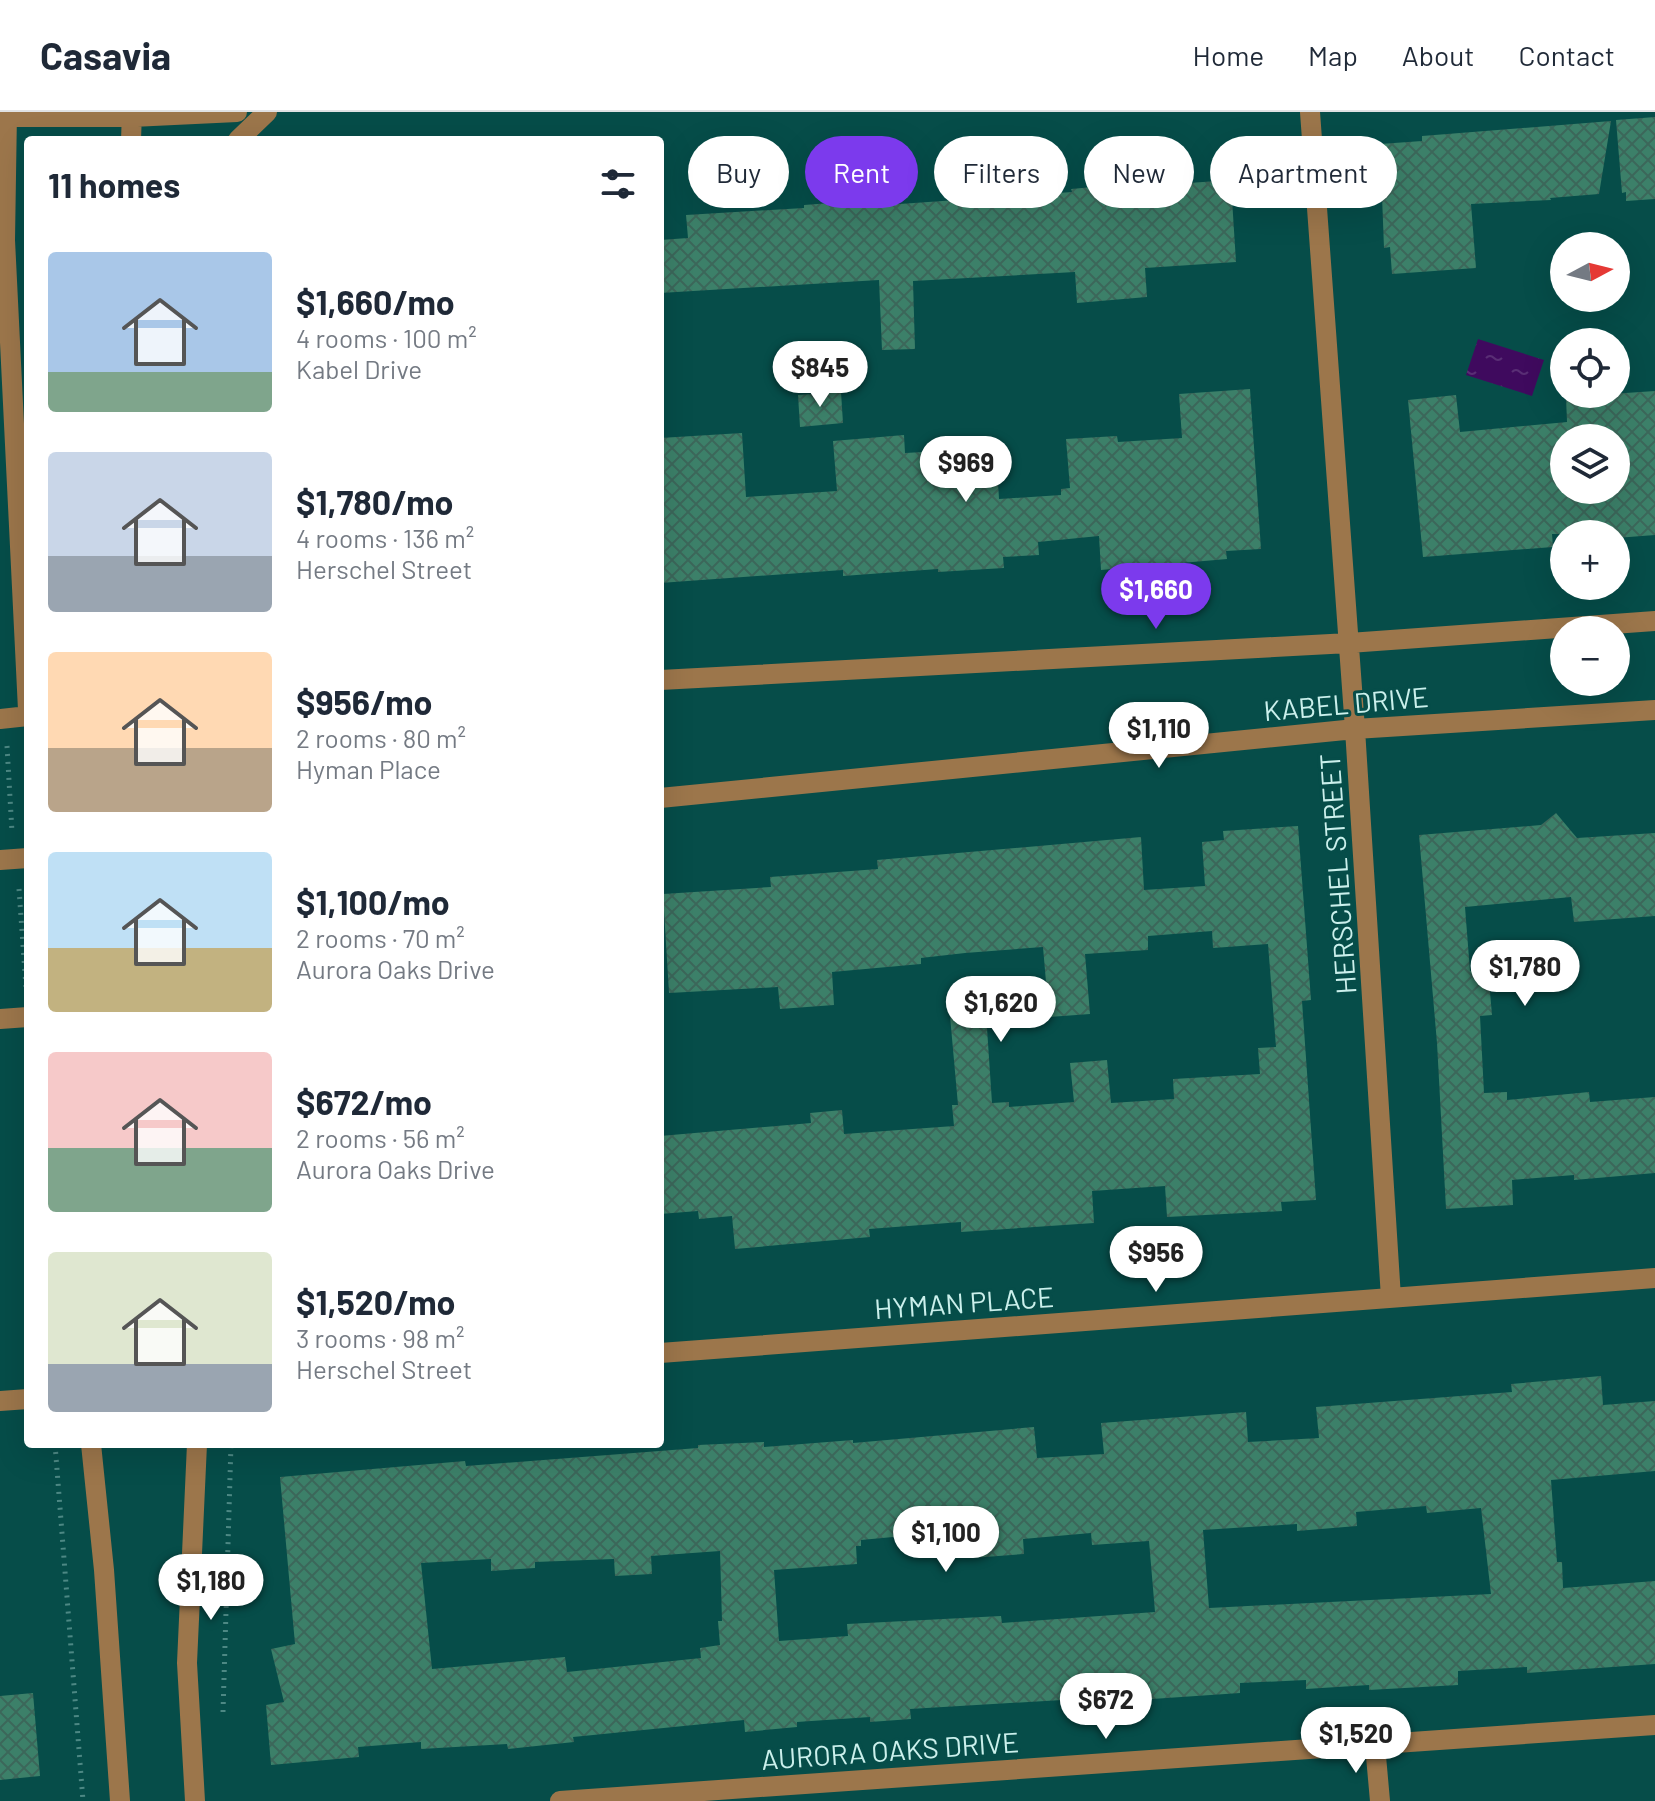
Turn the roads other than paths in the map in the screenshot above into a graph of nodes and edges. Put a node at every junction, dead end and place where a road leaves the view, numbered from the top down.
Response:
1 (237, 112) edge
2 (267, 112) edge
3 (1310, 112) edge
4 (6, 115) edge
5 (132, 115) edge
6 (131, 136) edge
7 (242, 136) edge
8 (8, 468) edge
9 (1655, 621) edge
10 (1349, 643) junction
11 (24, 664) edge
12 (664, 680) edge
13 (1655, 710) edge
14 (24, 714) edge
15 (0, 719) edge
16 (1355, 729) junction
17 (664, 798) edge
18 (24, 858) edge
19 (0, 860) edge
20 (24, 1017) edge
21 (0, 1019) edge
22 (1655, 1278) edge
23 (1391, 1298) junction
24 (664, 1353) edge
25 (24, 1399) edge
26 (0, 1401) edge
27 (91, 1448) edge
28 (197, 1448) edge
29 (1655, 1725) edge
30 (1375, 1745) junction
31 (120, 1801) edge
32 (195, 1801) edge
33 (560, 1801) edge
34 (1380, 1801) edge

1 - 5 street
2 - 7 street
3 - 10 street, HERSCHEL STREET
4 - 5 street
4 - 8 street
5 - 6 street
8 - 11 street
9 - 10 street, KABEL DRIVE
10 - 12 street, KABEL DRIVE
10 - 16 street, HERSCHEL STREET
13 - 16 street, KABEL DRIVE
14 - 15 street
16 - 17 street, KABEL DRIVE
16 - 23 street, HERSCHEL STREET
18 - 19 street
20 - 21 street
22 - 23 street, HYMAN PLACE
23 - 24 street, HYMAN PLACE
25 - 26 street
27 - 31 street
28 - 32 street
29 - 30 street, AURORA OAKS DRIVE
30 - 33 street, AURORA OAKS DRIVE
30 - 34 street

